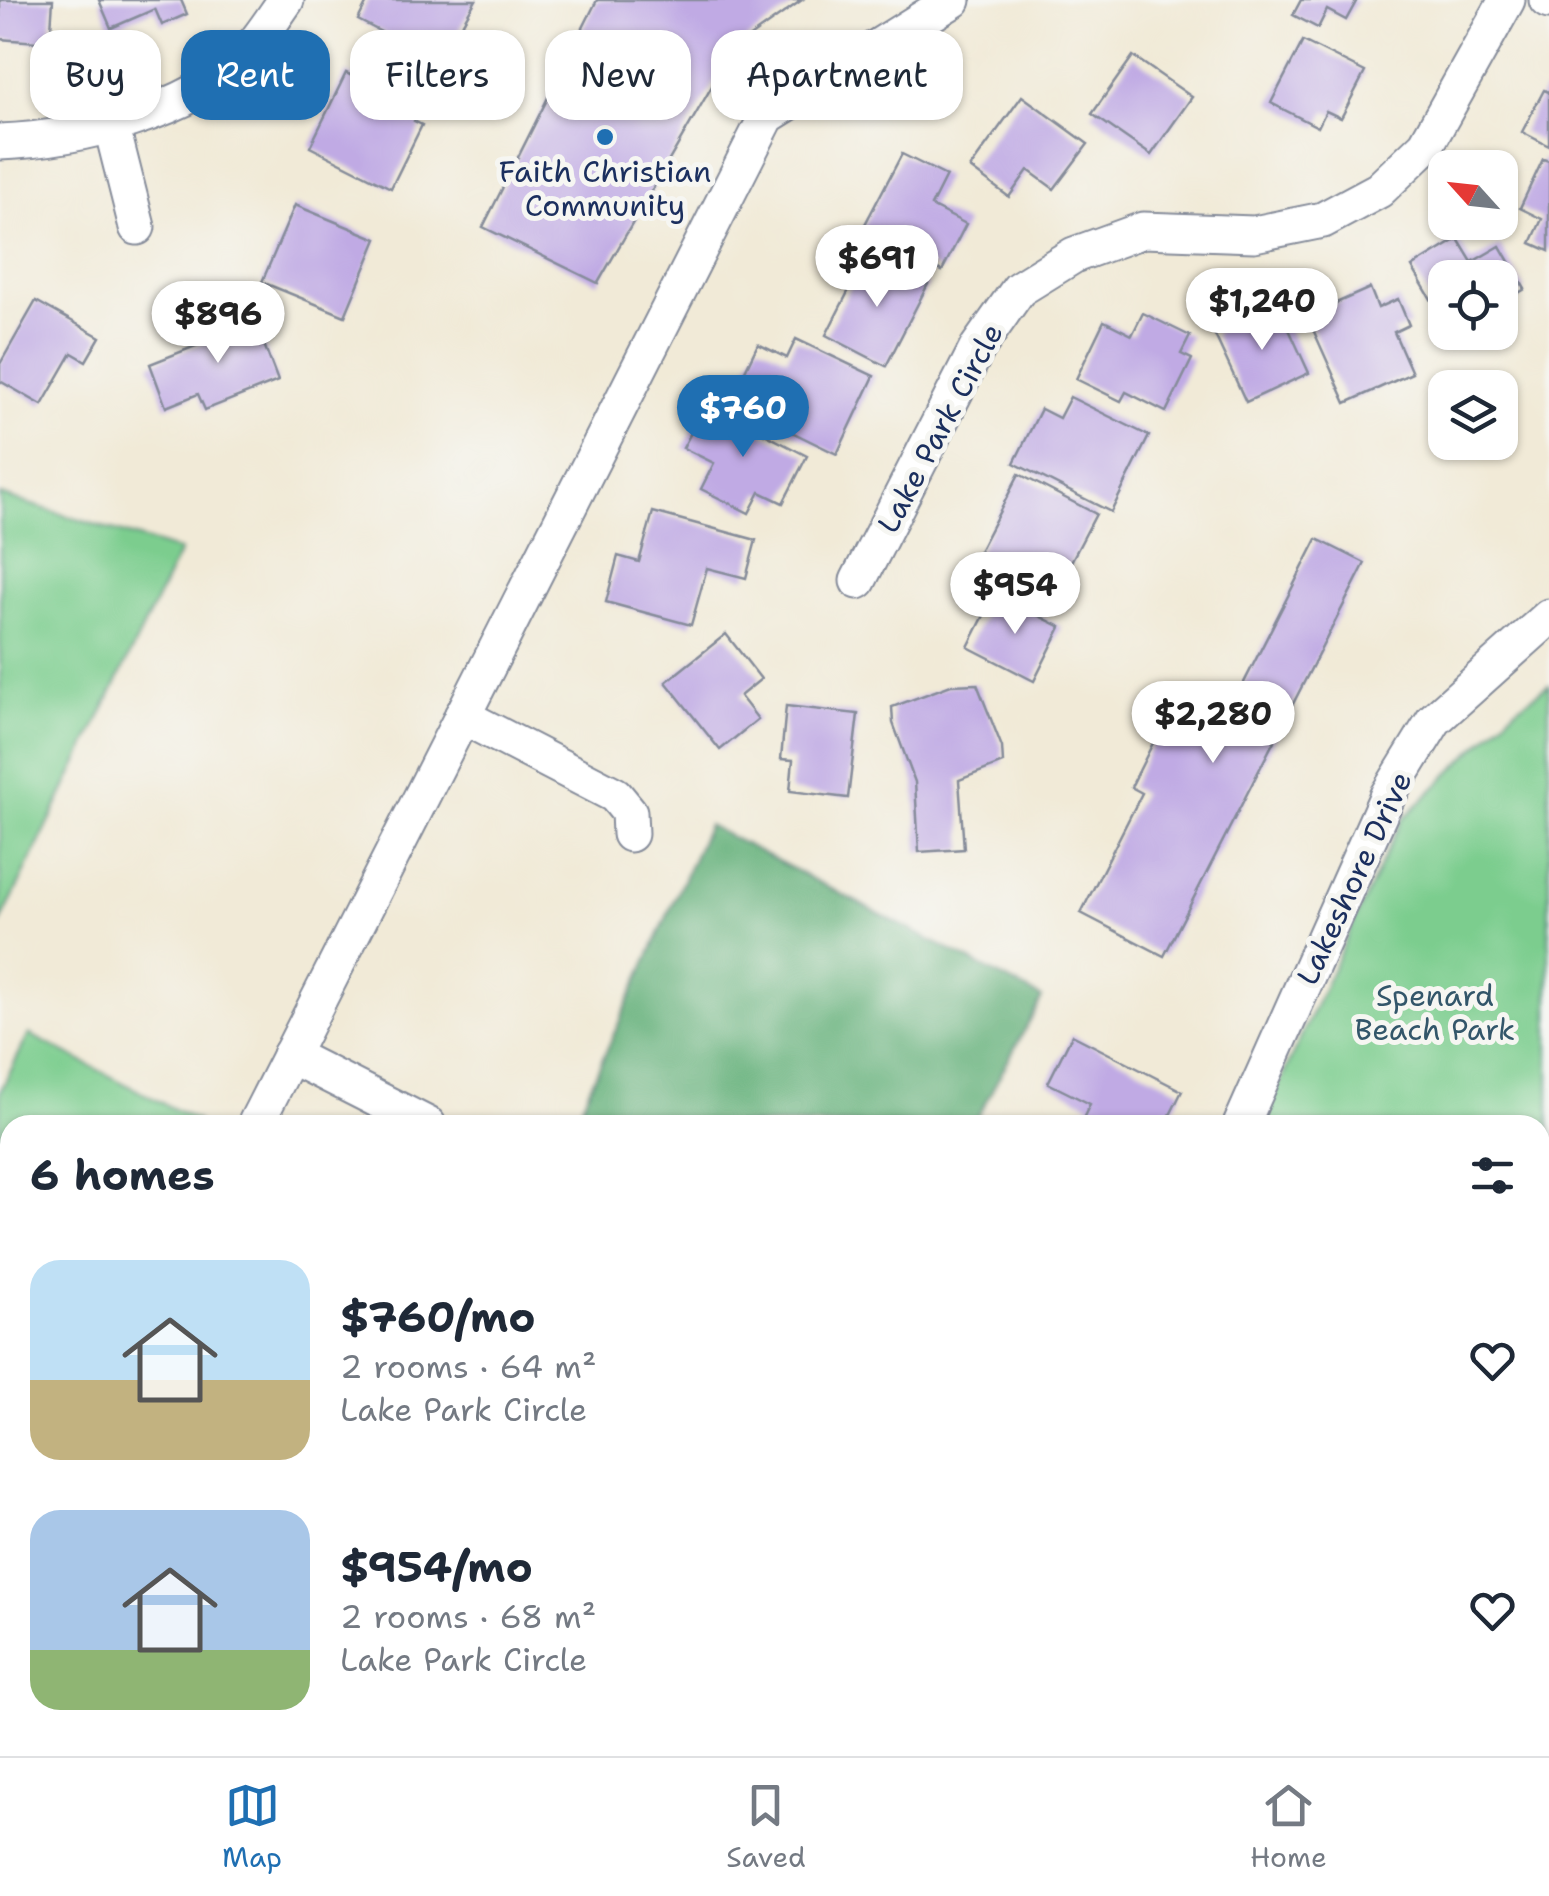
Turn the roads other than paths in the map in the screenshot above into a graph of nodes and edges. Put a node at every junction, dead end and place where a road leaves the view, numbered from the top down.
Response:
1 (286, 0) edge
2 (954, 0) edge
3 (1507, 0) edge
4 (111, 124) junction
5 (0, 142) edge
6 (137, 227) dead end
7 (858, 581) dead end
8 (1549, 617) edge
9 (462, 716) junction
10 (630, 834) dead end
11 (290, 1055) junction
12 (245, 1115) edge
13 (408, 1115) edge
14 (1246, 1115) edge

1 - 4 street
2 - 9 street
3 - 7 street, Lake Park Circle
4 - 5 street
4 - 6 street
8 - 14 street, Lakeshore Drive
9 - 10 street
9 - 11 street
11 - 12 street
11 - 13 street

